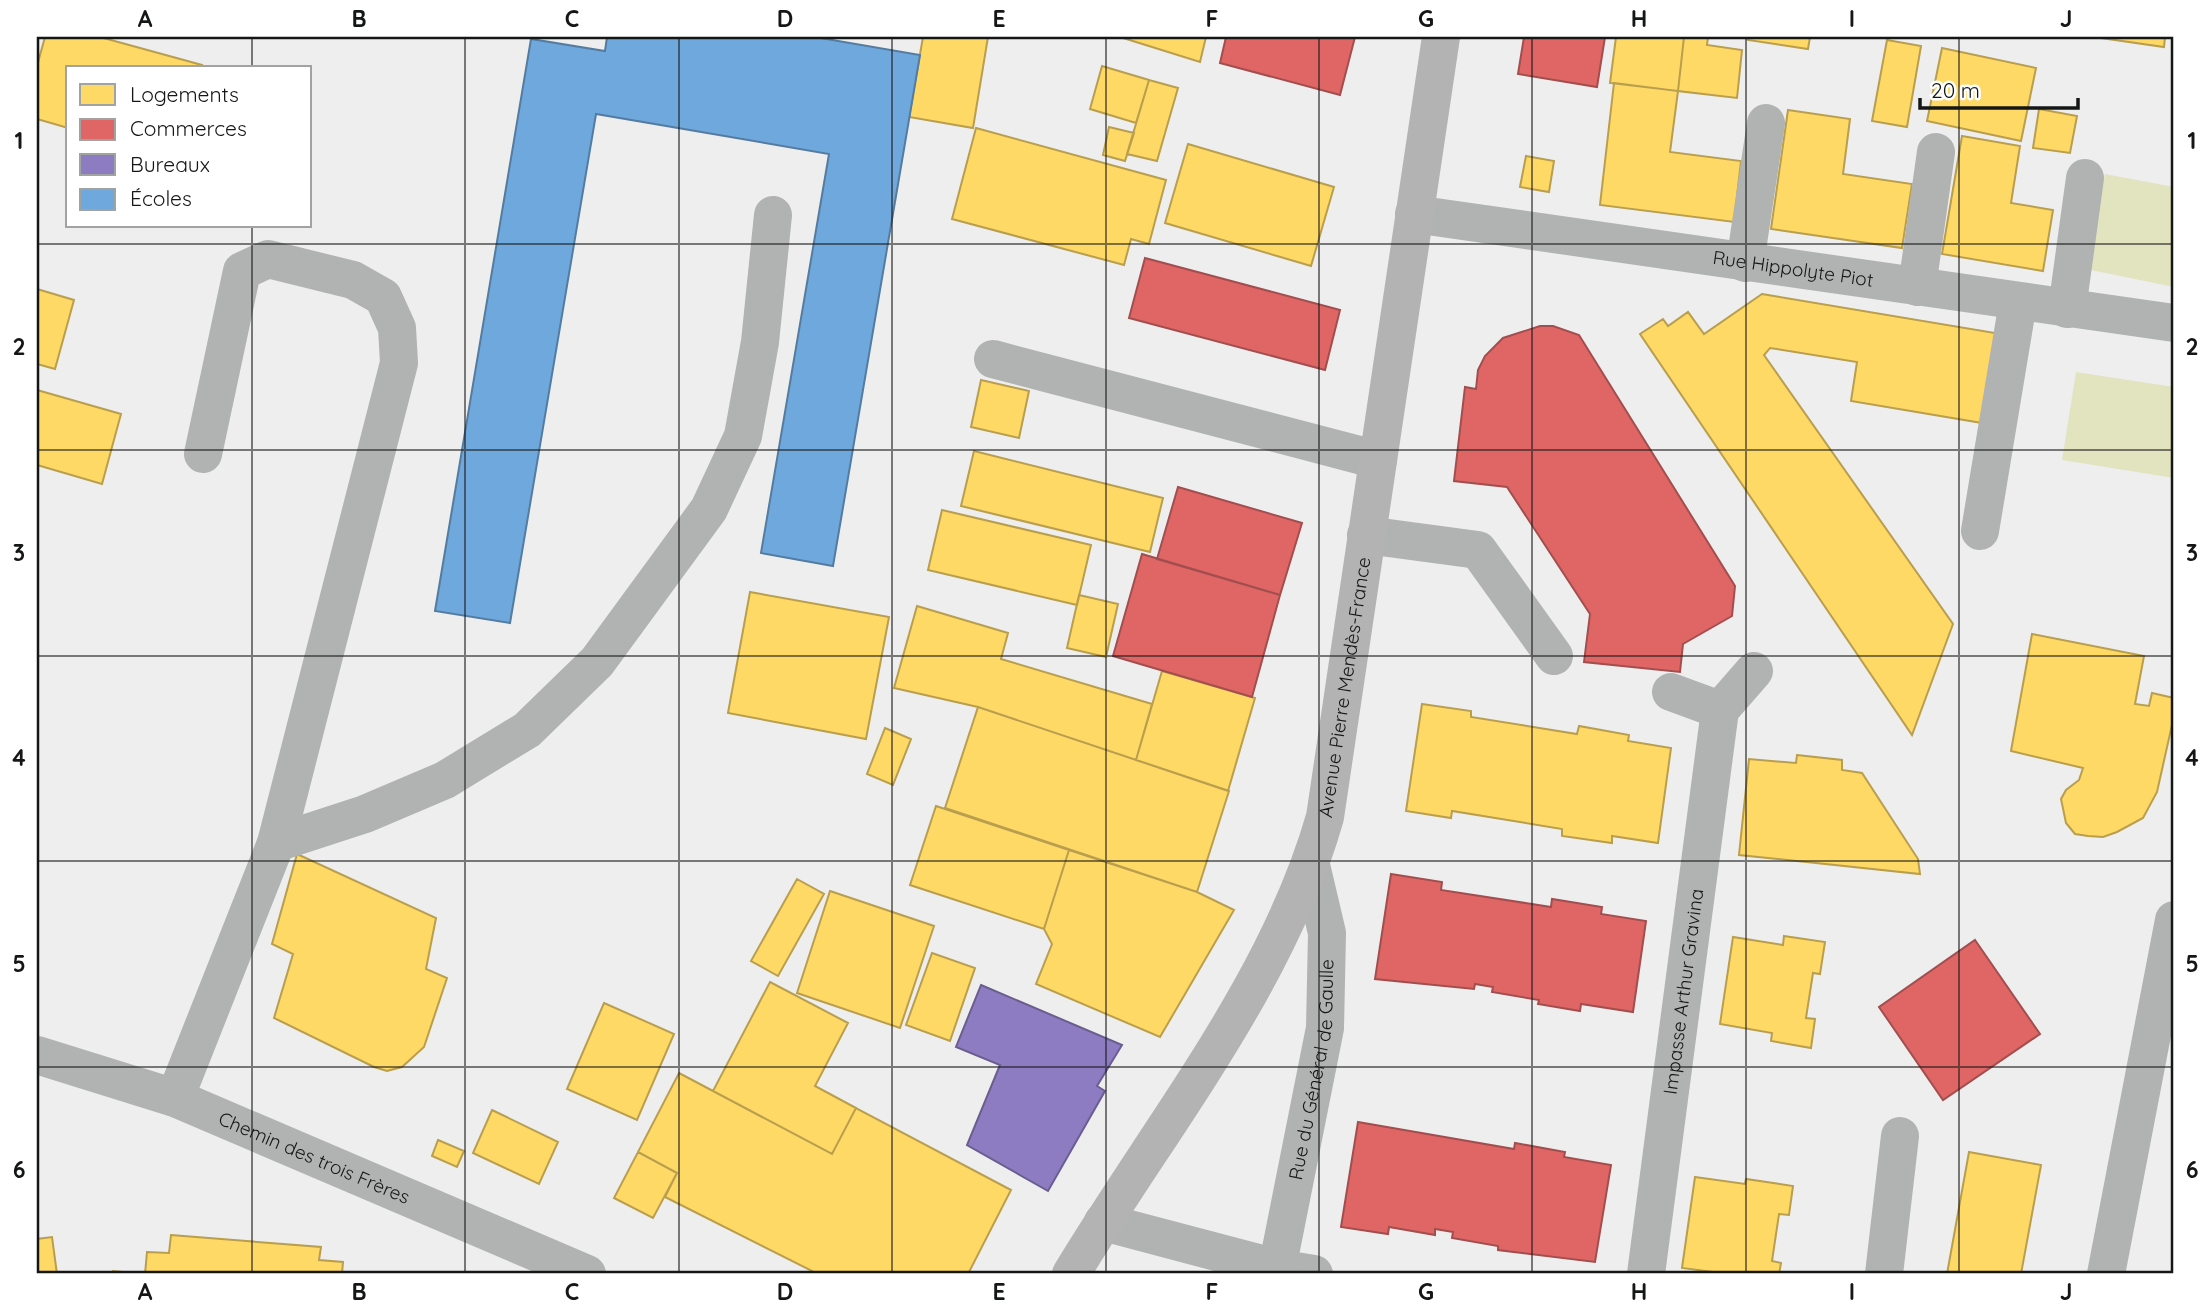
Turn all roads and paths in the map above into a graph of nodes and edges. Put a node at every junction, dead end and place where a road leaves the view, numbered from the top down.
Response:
1 (1441, 37) edge
2 (1766, 123) dead end
3 (1937, 152) dead end
4 (2085, 178) dead end
5 (1414, 214) junction
6 (773, 215) dead end
7 (1745, 263) junction
8 (1917, 287) junction
9 (2018, 302) junction
10 (2067, 309) junction
11 (2174, 323) edge
12 (993, 359) dead end
13 (203, 454) dead end
14 (1378, 460) junction
15 (1980, 531) dead end
16 (1366, 535) junction
17 (1554, 656) dead end
18 (1754, 671) dead end
19 (1671, 692) dead end
20 (1720, 710) junction
21 (276, 843) junction
22 (1311, 865) junction
23 (2174, 920) edge
24 (37, 1055) edge
25 (175, 1098) junction
26 (1900, 1136) dead end
27 (1102, 1222) junction
28 (1277, 1271) edge
29 (587, 1274) edge
30 (1071, 1274) edge
31 (1314, 1274) edge
32 (1646, 1274) edge
33 (1884, 1274) edge
34 (2106, 1274) edge

1 - 5 main road, Avenue Pierre Mendès-France
2 - 7 street
3 - 8 street
4 - 10 street
5 - 7 street, Rue Hippolyte Piot
5 - 14 main road, Avenue Pierre Mendès-France
6 - 21 street
7 - 8 street, Rue Hippolyte Piot
8 - 9 street, Rue Hippolyte Piot
9 - 10 street, Rue Hippolyte Piot
9 - 15 street
10 - 11 street, Rue Hippolyte Piot
12 - 14 street
13 - 21 street
14 - 16 main road, Avenue Pierre Mendès-France
16 - 17 street
16 - 22 main road, Avenue Pierre Mendès-France
18 - 20 street
19 - 20 street
20 - 32 street, Impasse Arthur Gravina
21 - 25 street
22 - 27 main road, Avenue Pierre Mendès-France
22 - 28 street, Rue du Général de Gaulle
23 - 34 street
24 - 25 street, Chemin des trois Frères
25 - 29 street, Chemin des trois Frères
26 - 33 street
27 - 28 street
27 - 30 main road, Avenue Pierre Mendès-France
28 - 31 street

